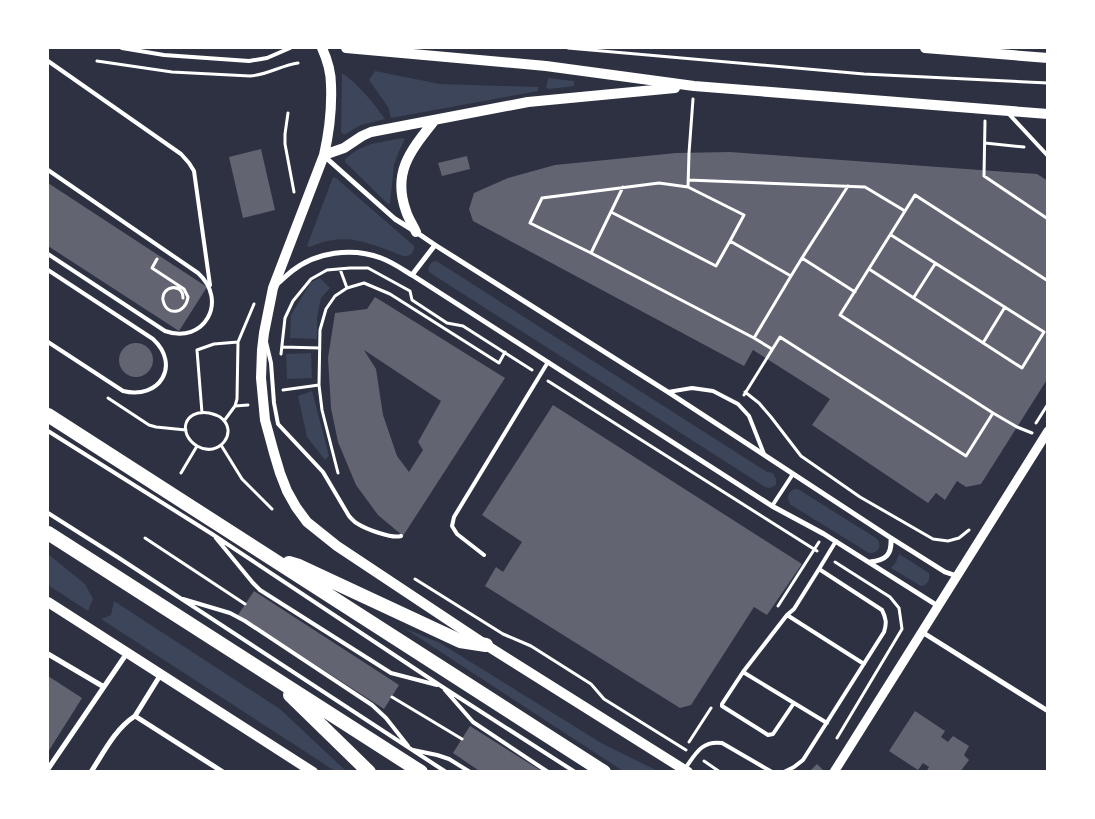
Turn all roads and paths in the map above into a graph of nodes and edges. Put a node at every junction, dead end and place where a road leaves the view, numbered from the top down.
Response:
1 (122, 48) edge
2 (290, 48) edge
3 (322, 48) edge
4 (346, 48) edge
5 (568, 48) edge
6 (925, 48) edge
7 (1048, 58) edge
8 (48, 61) edge
9 (1048, 83) edge
10 (694, 86) junction
11 (985, 108) junction
12 (1005, 111) junction
13 (1029, 113) junction
14 (1048, 114) edge
15 (434, 121) junction
16 (1048, 122) edge
17 (985, 143) junction
18 (1041, 149) junction
19 (324, 155) junction
20 (1048, 156) edge
21 (48, 170) edge
22 (688, 180) junction
23 (848, 186) junction
24 (623, 187) junction
25 (688, 187) junction
26 (610, 212) junction
27 (905, 212) junction
28 (1048, 219) edge
29 (416, 232) junction
30 (890, 235) junction
31 (730, 241) junction
32 (434, 245) junction
33 (591, 253) junction
34 (48, 254) edge
35 (159, 255) dead end
36 (802, 258) junction
37 (935, 264) junction
38 (340, 268) junction
39 (869, 269) junction
40 (48, 270) edge
41 (412, 275) junction
42 (791, 276) junction
43 (1048, 281) edge
44 (273, 288) junction
45 (347, 288) junction
46 (855, 292) junction
47 (212, 295) junction
48 (183, 298) dead end
49 (914, 298) junction
50 (1005, 308) junction
51 (430, 312) junction
52 (428, 317) junction
53 (264, 333) junction
54 (754, 338) junction
55 (48, 342) edge
56 (238, 342) dead end
57 (983, 343) junction
58 (282, 347) junction
59 (320, 348) junction
60 (772, 349) junction
61 (506, 351) junction
62 (281, 356) dead end
63 (548, 362) junction
64 (540, 375) junction
65 (282, 381) dead end
66 (319, 385) junction
67 (283, 390) junction
68 (668, 392) junction
69 (746, 392) junction
70 (283, 395) dead end
71 (108, 398) dead end
72 (738, 404) junction
73 (1048, 404) edge
74 (248, 405) dead end
75 (235, 406) dead end
76 (202, 412) junction
77 (993, 413) junction
78 (48, 415) edge
79 (186, 430) junction
80 (48, 431) edge
81 (1030, 432) junction
82 (1046, 436) edge
83 (1025, 439) dead end
84 (221, 445) junction
85 (197, 446) junction
86 (765, 455) junction
87 (181, 473) dead end
88 (793, 474) junction
89 (340, 480) dead end
90 (772, 506) junction
91 (272, 509) dead end
92 (48, 513) edge
93 (974, 523) dead end
94 (48, 533) edge
95 (212, 534) junction
96 (401, 536) dead end
97 (145, 538) dead end
98 (892, 538) junction
99 (836, 542) junction
100 (484, 555) dead end
101 (826, 557) junction
102 (276, 561) junction
103 (869, 562) junction
104 (819, 569) junction
105 (412, 576) dead end
106 (957, 576) junction
107 (179, 598) junction
108 (48, 602) edge
109 (246, 604) dead end
110 (938, 606) junction
111 (787, 615) junction
112 (922, 632) junction
113 (486, 645) junction
114 (127, 653) junction
115 (48, 654) edge
116 (864, 664) junction
117 (744, 672) junction
118 (161, 674) junction
119 (268, 674) junction
120 (442, 686) junction
121 (104, 688) junction
122 (392, 697) dead end
123 (794, 703) junction
124 (1048, 711) edge
125 (135, 716) junction
126 (827, 723) junction
127 (462, 739) dead end
128 (836, 739) dead end
129 (411, 750) junction
130 (694, 755) junction
131 (48, 769) edge
132 (686, 771) edge
133 (91, 772) edge
134 (223, 772) edge
135 (313, 772) edge
136 (369, 772) edge
137 (421, 772) edge
138 (446, 772) edge
139 (470, 772) edge
140 (548, 772) edge
141 (575, 772) edge
142 (604, 772) edge
143 (720, 772) edge
144 (772, 772) edge
145 (784, 772) edge
146 (834, 772) edge

1 - 2 lane
3 - 19 main road
4 - 10 main road
5 - 9 path
6 - 7 main road
8 - 47 lane
10 - 11 main road
10 - 15 main road
10 - 22 path
11 - 12 main road
11 - 17 path
12 - 13 main road
12 - 18 lane
13 - 14 main road
13 - 16 main road
15 - 19 main road
15 - 29 main road
17 - 18 path
17 - 28 path
18 - 20 lane
19 - 29 street
19 - 44 main road
21 - 47 lane
22 - 23 path
22 - 25 path
23 - 27 path
23 - 36 path
24 - 25 path
24 - 26 path
24 - 33 path
25 - 31 path
26 - 31 path
26 - 33 path
27 - 30 path
27 - 43 path
29 - 32 street
30 - 37 path
30 - 39 path
31 - 42 path
32 - 41 street
32 - 68 street
33 - 54 path
34 - 47 lane
35 - 48 path
36 - 42 path
36 - 46 path
37 - 49 path
37 - 50 path
38 - 45 path
38 - 51 path
38 - 58 path
39 - 46 path
39 - 49 path
40 - 55 lane
41 - 44 street
41 - 63 street
42 - 54 path
44 - 53 main road
45 - 52 path
45 - 59 path
46 - 77 path
49 - 57 path
50 - 57 path
50 - 57 path
51 - 52 path
51 - 61 path
52 - 61 path
53 - 96 lane
53 - 113 main road
54 - 60 path
56 - 76 path
58 - 59 path
58 - 62 path
59 - 66 path
60 - 69 path
60 - 77 path
61 - 64 path
63 - 64 lane
63 - 90 street
64 - 100 lane
64 - 101 path
65 - 67 path
66 - 67 path
66 - 89 path
67 - 70 path
68 - 72 lane
68 - 86 street
69 - 72 path
69 - 93 path
71 - 79 path
72 - 86 lane
73 - 81 path
74 - 75 path
76 - 79 path
76 - 84 path
77 - 81 path
78 - 102 highway
79 - 85 path
80 - 95 lane
81 - 82 path
81 - 83 path
82 - 106 street
84 - 85 path
84 - 91 path
85 - 87 path
86 - 88 street
88 - 90 lane
88 - 98 street
90 - 99 street
92 - 107 lane
94 - 119 highway
95 - 120 lane
95 - 120 lane
97 - 109 path
98 - 103 street
98 - 106 street
99 - 101 lane
99 - 103 street
101 - 104 lane
101 - 128 path
102 - 113 highway
102 - 142 highway
103 - 110 street
104 - 111 lane
104 - 116 lane
105 - 130 path
106 - 110 street
107 - 129 lane
107 - 129 lane
108 - 114 main road
110 - 112 street
111 - 116 lane
111 - 117 lane
112 - 124 street
112 - 146 street
113 - 132 main road
114 - 118 main road
114 - 121 street
115 - 121 street
116 - 126 lane
117 - 123 lane
117 - 123 lane
118 - 125 street
118 - 135 main road
119 - 136 highway
119 - 137 highway
120 - 140 lane
120 - 141 lane
121 - 131 street
122 - 127 path
123 - 126 lane
125 - 133 street
125 - 134 street
126 - 145 lane
129 - 138 lane
129 - 139 lane
130 - 132 lane
130 - 143 path
130 - 144 lane

